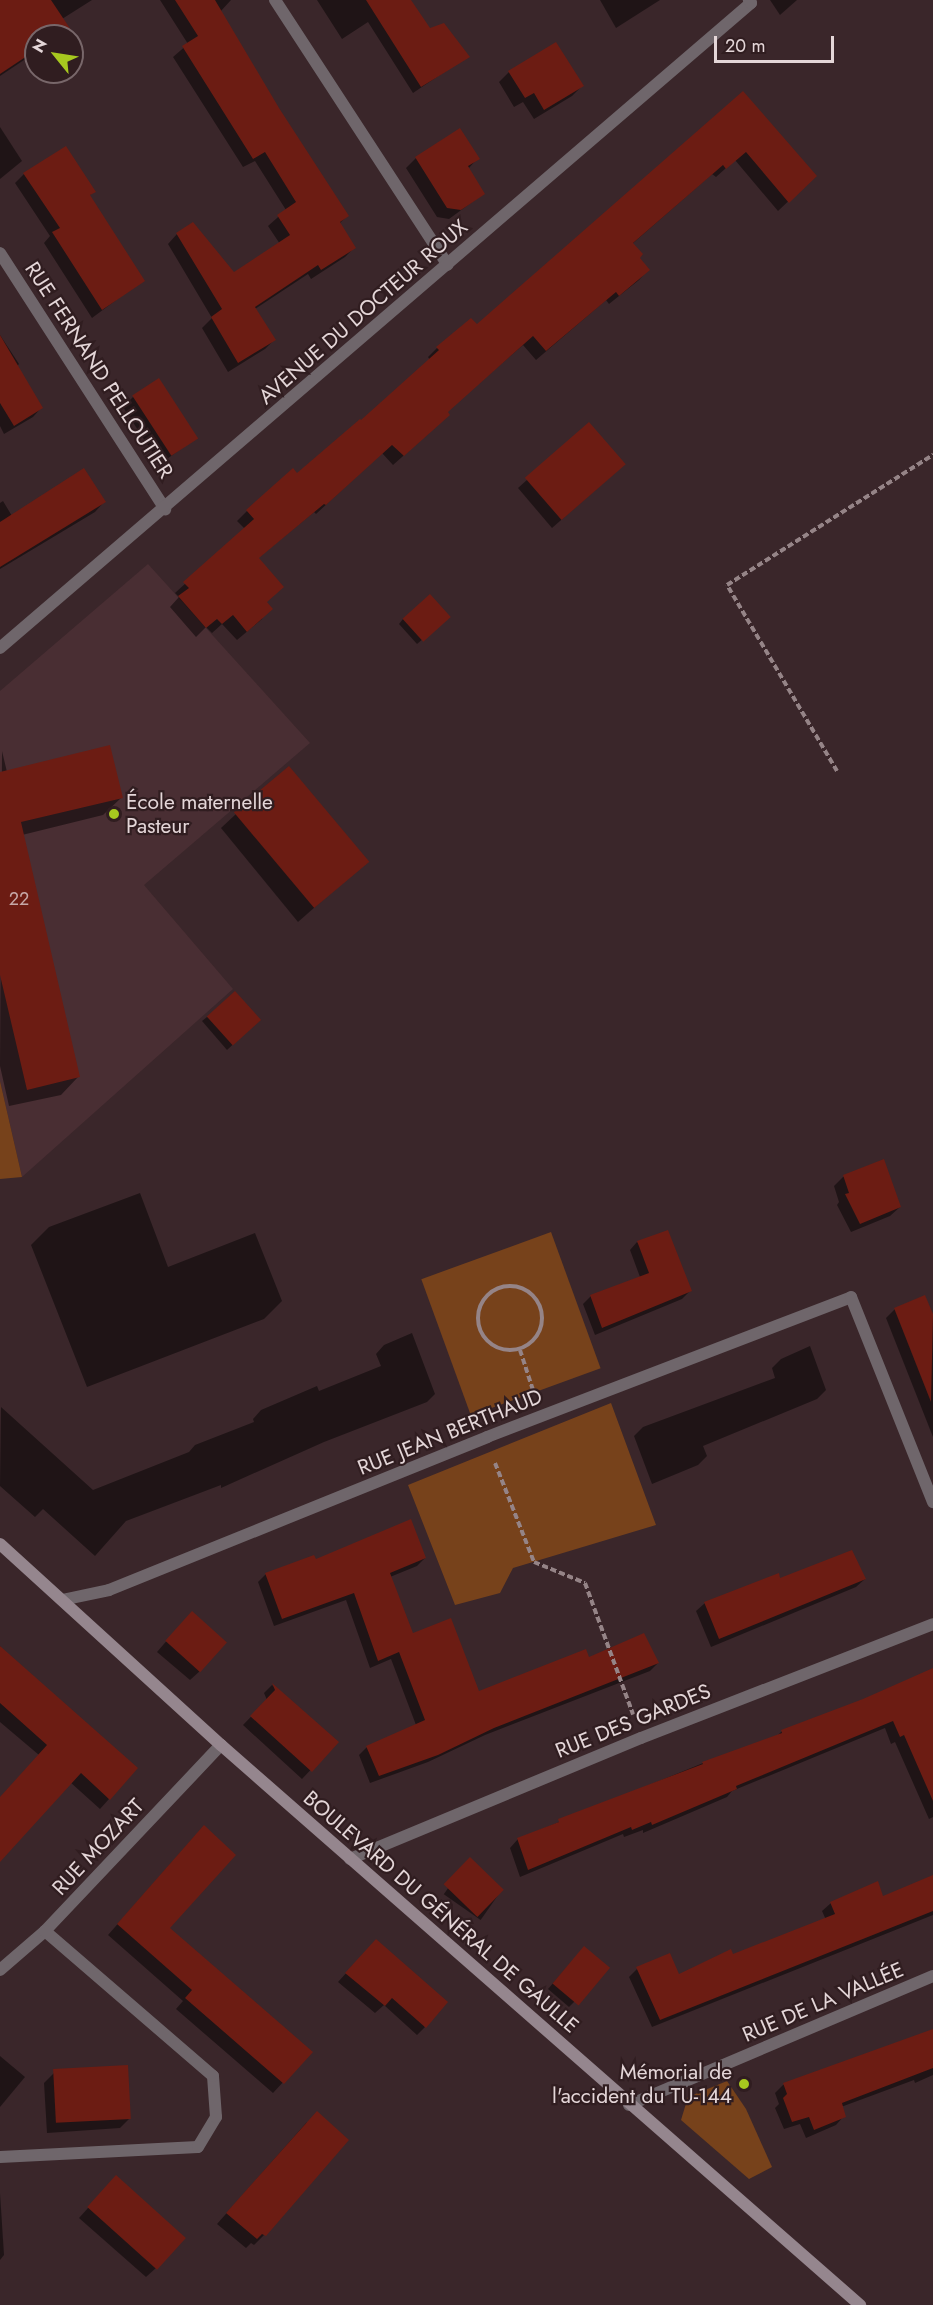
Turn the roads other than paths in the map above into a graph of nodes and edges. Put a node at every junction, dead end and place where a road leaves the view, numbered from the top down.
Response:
1 (275, 0) edge
2 (750, 1) edge
3 (0, 253) edge
4 (448, 265) junction
5 (165, 508) junction
6 (0, 648) edge
7 (933, 1502) edge
8 (0, 1544) edge
9 (62, 1600) junction
10 (933, 1624) edge
11 (220, 1745) junction
12 (350, 1859) junction
13 (45, 1931) junction
14 (0, 1970) edge
15 (933, 1976) edge
16 (629, 2106) junction
17 (0, 2157) edge
18 (860, 2305) edge

1 - 4 street
2 - 4 street, AVENUE DU DOCTEUR ROUX
3 - 5 street, RUE FERNAND PELLOUTIER
4 - 5 street, AVENUE DU DOCTEUR ROUX
5 - 6 street, AVENUE DU DOCTEUR ROUX
7 - 9 street, RUE JEAN BERTHAUD
8 - 9 street, BOULEVARD DU GÉNÉRAL DE GAULLE
9 - 11 street, BOULEVARD DU GÉNÉRAL DE GAULLE
10 - 12 street, RUE DES GARDES
11 - 12 street, BOULEVARD DU GÉNÉRAL DE GAULLE
11 - 13 street, RUE MOZART
12 - 16 street, BOULEVARD DU GÉNÉRAL DE GAULLE
13 - 14 street, RUE MOZART
13 - 17 street
15 - 16 street, RUE DE LA VALLÉE
16 - 18 street, BOULEVARD DU GÉNÉRAL DE GAULLE

